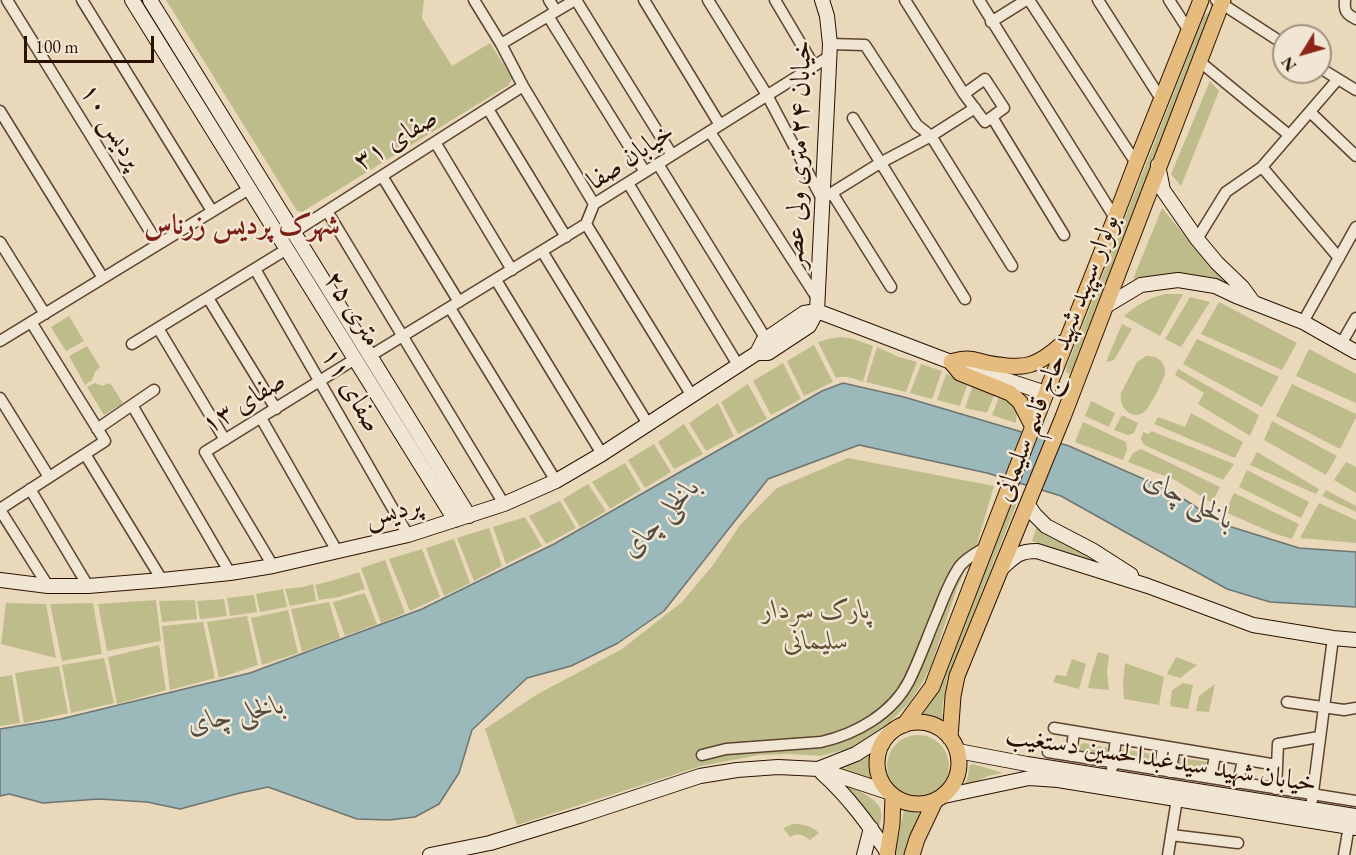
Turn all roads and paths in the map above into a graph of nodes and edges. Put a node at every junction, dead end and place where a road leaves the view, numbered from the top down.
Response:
1 (8, 0) edge
2 (82, 0) edge
3 (132, 0) edge
4 (150, 0) edge
5 (474, 0) edge
6 (549, 0) edge
7 (576, 0) edge
8 (644, 0) edge
9 (708, 0) edge
10 (775, 0) edge
11 (822, 0) edge
12 (905, 0) edge
13 (979, 0) edge
14 (1029, 0) edge
15 (1098, 0) edge
16 (1170, 0) edge
17 (1201, 0) edge
18 (1345, 0) edge
19 (1220, 1) edge
20 (1018, 2) edge
21 (552, 14) junction
22 (1356, 19) edge
23 (992, 22) junction
24 (1189, 30) junction
25 (1272, 36) edge
26 (501, 44) junction
27 (830, 50) junction
28 (1199, 61) junction
29 (814, 66) junction
30 (1332, 76) edge
31 (1338, 80) junction
32 (523, 86) junction
33 (1356, 90) edge
34 (964, 94) junction
35 (767, 95) junction
36 (1161, 99) junction
37 (975, 108) junction
38 (488, 109) junction
39 (0, 111) edge
40 (1310, 112) junction
41 (992, 117) junction
42 (853, 118) dead end
43 (720, 125) junction
44 (710, 132) junction
45 (1289, 135) junction
46 (932, 136) junction
47 (435, 142) junction
48 (672, 155) junction
49 (1356, 156) edge
50 (880, 163) junction
51 (1136, 163) junction
52 (658, 164) junction
53 (1158, 165) junction
54 (1262, 167) junction
55 (645, 172) junction
56 (382, 176) junction
57 (628, 183) junction
58 (249, 189) junction
59 (827, 196) junction
60 (594, 204) junction
61 (212, 211) junction
62 (327, 211) junction
63 (1115, 218) junction
64 (586, 224) junction
65 (1356, 227) edge
66 (294, 232) junction
67 (1064, 236) dead end
68 (566, 237) junction
69 (1197, 239) junction
70 (0, 242) edge
71 (158, 244) junction
72 (284, 244) junction
73 (542, 251) junction
74 (1339, 258) junction
75 (1012, 266) dead end
76 (255, 269) junction
77 (512, 270) junction
78 (103, 278) junction
79 (496, 280) junction
80 (891, 287) dead end
81 (208, 298) junction
82 (965, 299) dead end
83 (1253, 302) junction
84 (817, 304) junction
85 (454, 305) junction
86 (1106, 306) junction
87 (45, 314) junction
88 (1356, 318) edge
89 (31, 322) junction
90 (1303, 322) junction
91 (158, 328) junction
92 (403, 336) junction
93 (766, 339) junction
94 (1068, 339) junction
95 (0, 341) edge
96 (132, 344) dead end
97 (1341, 344) junction
98 (1356, 352) edge
99 (757, 353) junction
100 (370, 356) junction
101 (355, 359) junction
102 (951, 362) junction
103 (738, 365) junction
104 (321, 382) junction
105 (154, 390) dead end
106 (1046, 393) junction
107 (692, 396) junction
108 (0, 398) edge
109 (132, 405) junction
110 (276, 409) junction
111 (1063, 417) junction
112 (261, 418) junction
113 (648, 424) junction
114 (97, 429) junction
115 (1032, 430) junction
116 (225, 440) junction
117 (85, 454) junction
118 (602, 454) junction
119 (49, 477) junction
120 (556, 481) junction
121 (30, 489) junction
122 (1028, 503) junction
123 (504, 504) junction
124 (0, 509) edge
125 (469, 516) junction
126 (455, 520) junction
127 (408, 535) junction
128 (986, 546) junction
129 (337, 551) junction
130 (273, 566) junction
131 (1003, 567) junction
132 (230, 573) junction
133 (0, 580) edge
134 (162, 580) junction
135 (48, 586) junction
136 (88, 586) junction
137 (1148, 586) junction
138 (1333, 638) junction
139 (1356, 640) edge
140 (1287, 702) dead end
141 (1324, 707) junction
142 (1356, 708) edge
143 (900, 727) junction
144 (1054, 728) dead end
145 (1074, 732) junction
146 (1320, 737) junction
147 (1116, 739) junction
148 (954, 744) junction
149 (1163, 746) junction
150 (1175, 748) junction
151 (1048, 752) dead end
152 (702, 755) dead end
153 (1215, 755) junction
154 (1071, 756) junction
155 (1243, 760) junction
156 (1015, 762) junction
157 (1112, 763) junction
158 (1277, 765) junction
159 (818, 769) junction
160 (1165, 771) junction
161 (1110, 777) junction
162 (1211, 778) junction
163 (1015, 781) junction
164 (1238, 783) junction
165 (1276, 789) junction
166 (890, 794) junction
167 (940, 799) junction
168 (1177, 799) junction
169 (1356, 801) edge
170 (1312, 802) junction
171 (1354, 823) edge
172 (871, 828) junction
173 (1171, 835) junction
174 (1238, 843) dead end
175 (887, 854) edge
176 (430, 855) edge
177 (864, 855) edge
178 (912, 855) edge
179 (1168, 855) edge
180 (1344, 855) edge

1 - 71 street, پردیس ۱۰
2 - 61 street
3 - 58 street, ۲۵ متری
4 - 66 street, ۲۵ متری
5 - 26 street
6 - 21 street
7 - 21 street
7 - 48 street
8 - 43 street
9 - 35 street
10 - 29 street
11 - 27 street, خیابان ۲۴ متری ولی عصر
12 - 34 street
13 - 23 street
14 - 51 street
15 - 36 street
16 - 24 street
17 - 24 main road, بولوار سپهبد شهید حاج قاسم سلیمانی
18 - 22 street
19 - 25 street
19 - 28 main road, بولوار سپهبد شهید حاج قاسم سلیمانی
20 - 23 street
21 - 26 street
21 - 55 street
23 - 63 street
24 - 36 main road, بولوار سپهبد شهید حاج قاسم سلیمانی
26 - 32 street
27 - 29 street, خیابان صفا
27 - 46 street
27 - 59 street, خیابان ۲۴ متری ولی عصر
28 - 45 street
28 - 53 main road, بولوار سپهبد شهید حاج قاسم سلیمانی
29 - 35 street, خیابان صفا
30 - 31 street
31 - 33 street
31 - 40 street
32 - 38 street, صفای ۳۱
32 - 60 street
34 - 37 street
34 - 41 street
35 - 43 street, خیابان صفا
35 - 59 street
36 - 51 main road, بولوار سپهبد شهید حاج قاسم سلیمانی
37 - 41 street
37 - 46 street
38 - 47 street, صفای ۳۱
38 - 68 street
39 - 78 street
40 - 45 street
40 - 49 street
41 - 67 street
42 - 50 street
43 - 44 street, خیابان صفا
44 - 48 street, خیابان صفا
44 - 84 street
45 - 54 street
46 - 50 street
46 - 75 street
47 - 56 street, صفای ۳۱
47 - 77 street
48 - 52 street, خیابان صفا
50 - 59 street
50 - 82 street
51 - 63 main road, بولوار سپهبد شهید حاج قاسم سلیمانی
52 - 55 street, خیابان صفا
52 - 93 street
53 - 69 street
53 - 86 main road, بولوار سپهبد شهید حاج قاسم سلیمانی
54 - 69 street
54 - 74 street
55 - 57 street, خیابان صفا
56 - 62 street, صفای ۳۱
56 - 85 street
57 - 60 street, خیابان صفا
57 - 103 street
58 - 61 street
58 - 72 street, ۲۵ متری
59 - 80 street
59 - 84 street, خیابان ۲۴ متری ولی عصر
60 - 64 street, خیابان صفا
61 - 71 street
62 - 66 street, صفای ۳۱
62 - 92 street
63 - 94 main road, بولوار سپهبد شهید حاج قاسم سلیمانی
64 - 68 street, خیابان صفا
64 - 107 street
65 - 74 street
66 - 72 street
66 - 100 street, ۲۵ متری
68 - 73 street, خیابان صفا
69 - 83 street
70 - 87 street
71 - 78 street
72 - 76 street
72 - 101 street, ۲۵ متری
73 - 77 street, خیابان صفا
73 - 113 street
74 - 90 street
76 - 81 street
76 - 104 street, صفای ۱۱
77 - 79 street, خیابان صفا
78 - 87 street
79 - 85 street, خیابان صفا
79 - 118 street
81 - 91 street
81 - 110 street
83 - 86 street
83 - 90 street
84 - 93 street, پردیس
84 - 99 street, پردیس
84 - 102 street
85 - 92 street, خیابان صفا
85 - 120 street
86 - 111 main road, بولوار سپهبد شهید حاج قاسم سلیمانی
87 - 89 street
88 - 97 street
89 - 95 street
89 - 114 street
90 - 97 street
91 - 96 street
91 - 116 street
92 - 100 street, خیابان صفا
92 - 123 street
93 - 99 street, پردیس
94 - 102 main road
94 - 106 main road, بولوار سپهبد شهید حاج قاسم سلیمانی
97 - 98 street
99 - 103 street, پردیس
100 - 125 street, ۲۵ متری
101 - 104 street, صفای ۱۳
101 - 126 street, ۲۵ متری
102 - 106 street
102 - 115 main road
103 - 107 street, پردیس
104 - 110 street, صفای ۱۳
104 - 127 street, صفای ۱۱
105 - 109 street
106 - 111 main road
106 - 115 main road, بولوار سپهبد شهید حاج قاسم سلیمانی
107 - 113 street, پردیس
108 - 119 street
109 - 114 street
109 - 132 street
110 - 112 street, صفای ۱۳
111 - 122 main road, بولوار سپهبد شهید حاج قاسم سلیمانی
112 - 116 street, صفای ۱۳
112 - 129 street
113 - 118 street, پردیس
114 - 117 street
115 - 128 main road, بولوار سپهبد شهید حاج قاسم سلیمانی
116 - 130 street, صفای ۱۳
117 - 119 street
117 - 134 street
118 - 120 street, پردیس
119 - 121 street
120 - 123 street, پردیس
121 - 124 street
121 - 136 street
122 - 131 main road, بولوار سپهبد شهید حاج قاسم سلیمانی
122 - 137 street
123 - 125 street, پردیس
124 - 135 street
125 - 126 street, پردیس
126 - 127 street, پردیس
127 - 129 street, پردیس
128 - 143 main road, بولوار سپهبد شهید حاج قاسم سلیمانی
128 - 152 street
129 - 130 street, پردیس
130 - 132 street, پردیس
131 - 137 street
131 - 148 main road, بولوار سپهبد شهید حاج قاسم سلیمانی
132 - 134 street, پردیس
133 - 135 street, پردیس
134 - 136 street, پردیس
135 - 136 street, پردیس
137 - 138 street
138 - 139 street
138 - 141 street
140 - 141 street
141 - 142 street
141 - 146 street
143 - 148 main road
143 - 159 street
143 - 166 main road
144 - 145 street
145 - 147 street
145 - 154 street
146 - 158 street
146 - 170 street
147 - 149 street
147 - 157 street
148 - 156 street, خیابان شهید سیدعبدالحسین دستغیب
148 - 167 main road
149 - 150 street
149 - 160 street
150 - 153 street
150 - 160 street
151 - 154 street
153 - 155 street
153 - 162 street
154 - 157 street
155 - 158 street
155 - 164 street
156 - 161 street, خیابان شهید سیدعبدالحسین دستغیب
156 - 163 street
157 - 160 street
157 - 161 street
158 - 165 street
159 - 166 street
159 - 172 street
159 - 176 street
160 - 162 street
161 - 170 street, خیابان شهید سیدعبدالحسین دستغیب
162 - 164 street
163 - 167 street, خیابان شهید سیدعبدالحسین دستغیب
163 - 168 street, خیابان شهید سیدعبدالحسین دستغیب
164 - 165 street
165 - 170 street
166 - 167 main road
166 - 175 main road
167 - 178 main road
168 - 171 street, خیابان شهید سیدعبدالحسین دستغیب
168 - 173 street
169 - 170 street
170 - 171 street, خیابان شهید سیدعبدالحسین دستغیب
171 - 180 street
172 - 175 street
172 - 177 street
173 - 174 street
173 - 179 street

